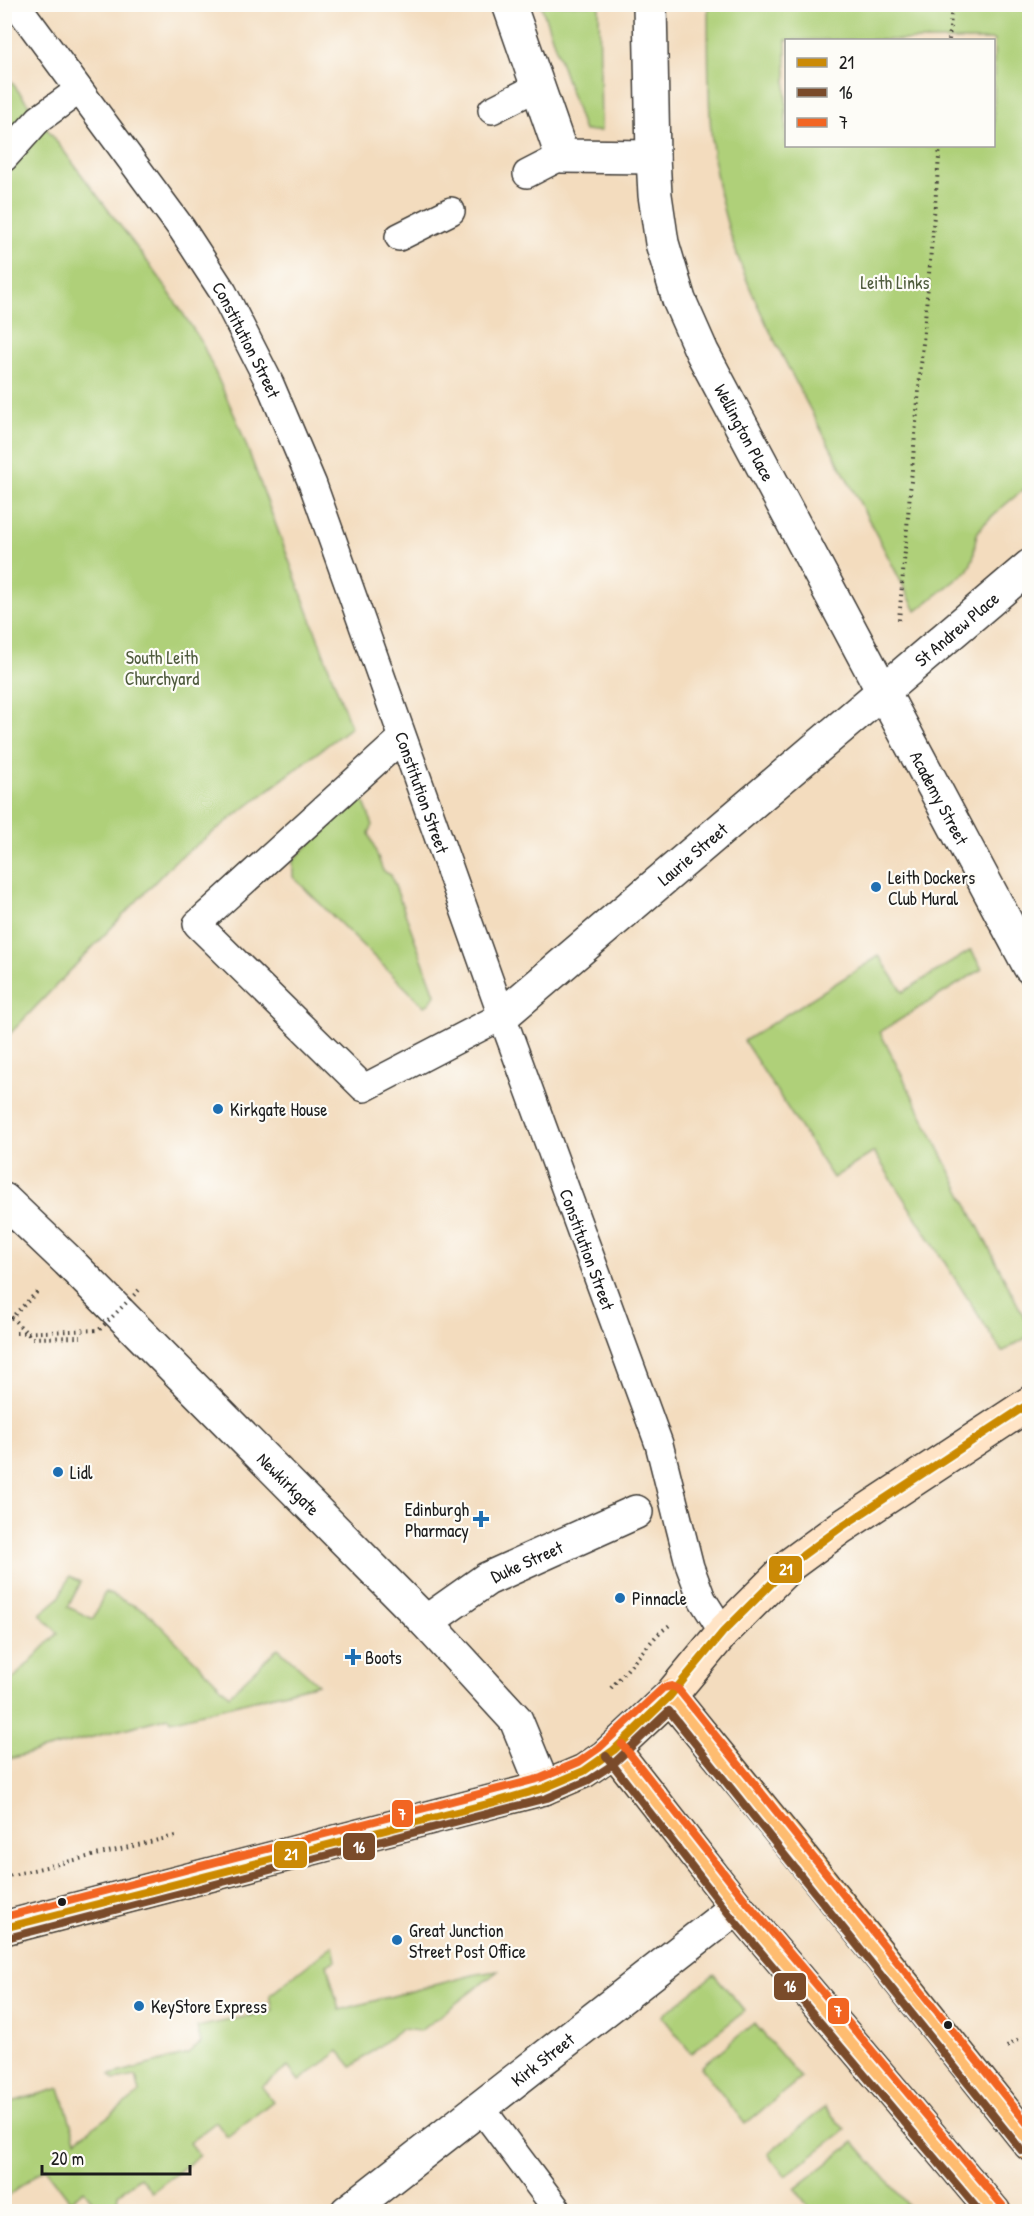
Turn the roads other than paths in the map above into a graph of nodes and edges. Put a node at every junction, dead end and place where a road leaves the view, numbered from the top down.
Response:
1 (16, 4) edge
2 (509, 4) edge
3 (650, 4) edge
4 (537, 87) junction
5 (79, 90) junction
6 (492, 110) dead end
7 (562, 156) junction
8 (653, 157) junction
9 (4, 158) edge
10 (527, 174) dead end
11 (451, 212) dead end
12 (399, 237) dead end
13 (1029, 566) edge
14 (889, 687) junction
15 (402, 738) junction
16 (1029, 967) edge
17 (502, 1016) junction
18 (4, 1200) edge
19 (1029, 1403) edge
20 (636, 1512) dead end
21 (426, 1622) junction
22 (723, 1632) junction
23 (670, 1696) junction
24 (614, 1750) junction
25 (544, 1788) junction
26 (737, 1907) junction
27 (4, 1928) edge
28 (481, 2108) junction
29 (1027, 2135) edge
30 (347, 2211) edge
31 (559, 2211) edge
32 (994, 2211) edge

1 - 5 lane, Constitution Street
2 - 4 street
3 - 8 street, Wellington Place
4 - 6 lane
4 - 7 street
5 - 9 lane
5 - 15 lane, Constitution Street
7 - 8 street
7 - 10 lane
8 - 14 street, Wellington Place
11 - 12 lane
13 - 14 street, St Andrew Place
14 - 16 street, Academy Street
14 - 17 street, Laurie Street
15 - 17 lane, Constitution Street
15 - 17 lane
17 - 22 lane, Constitution Street
18 - 21 street, Newkirkgate
19 - 22 street
20 - 21 street, Duke Street
21 - 25 street, Newkirkgate
22 - 23 street
23 - 24 main road
23 - 29 main road
24 - 25 main road
24 - 26 main road
25 - 27 main road
26 - 28 street, Kirk Street
26 - 32 main road
28 - 30 street, Kirk Street
28 - 31 lane

